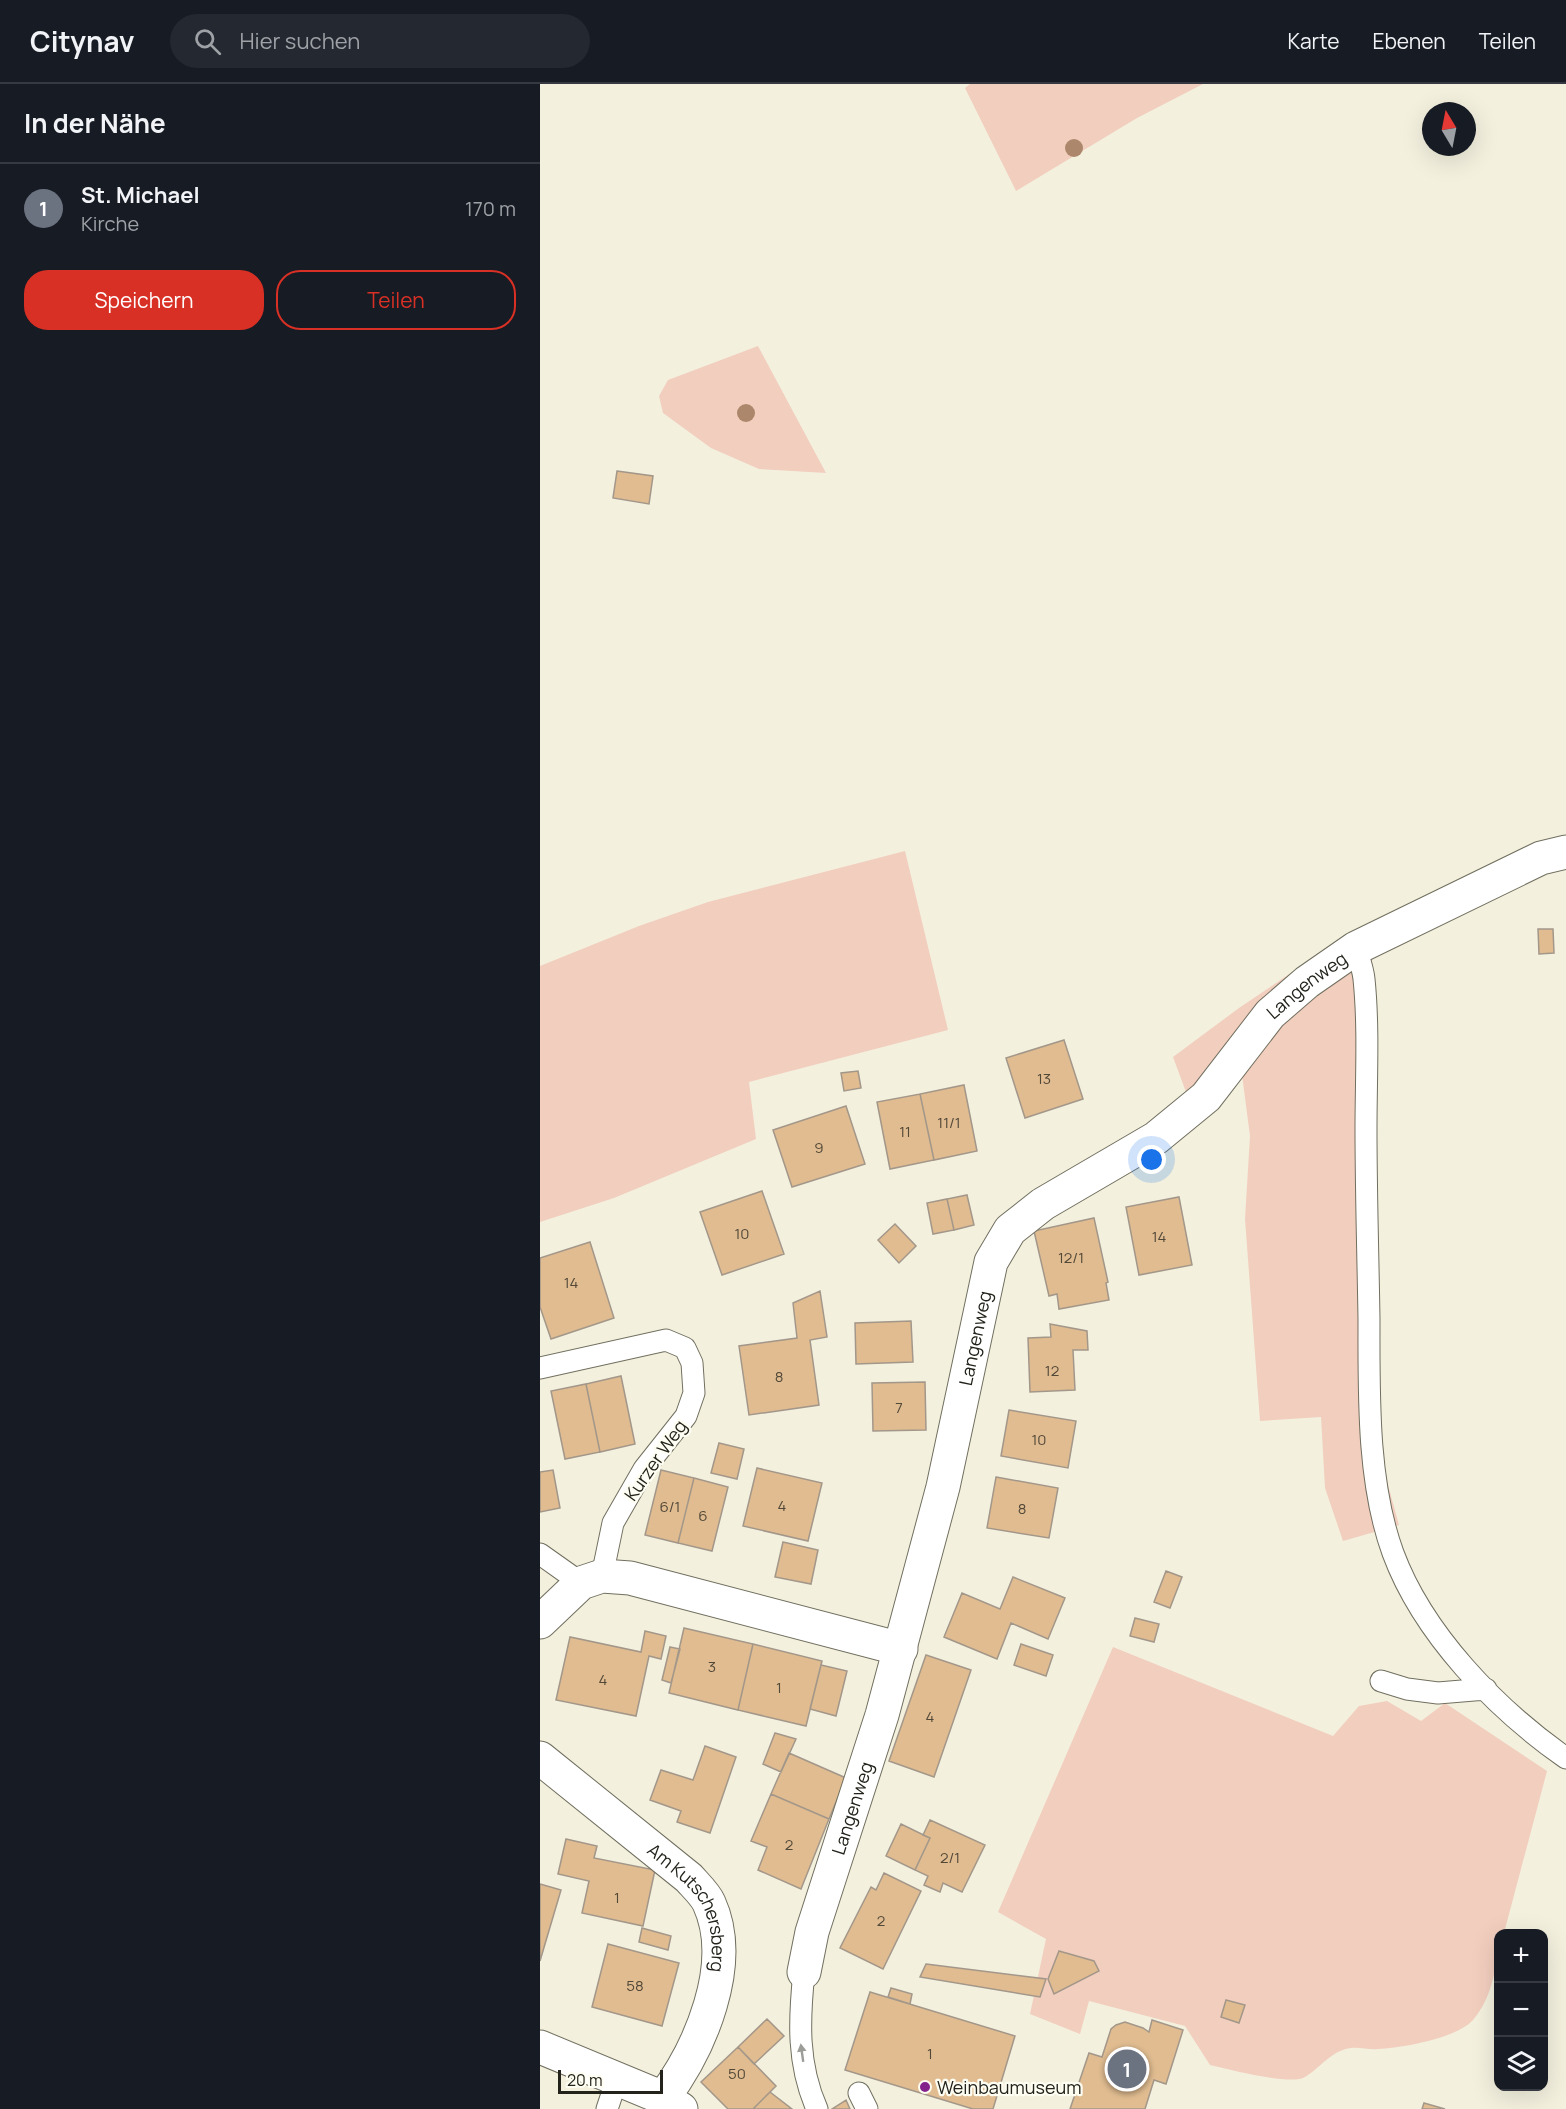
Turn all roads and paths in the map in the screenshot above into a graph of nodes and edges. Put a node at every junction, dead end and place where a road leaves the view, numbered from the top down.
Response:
1 (1566, 852) edge
2 (1356, 948) junction
3 (540, 1368) edge
4 (540, 1554) edge
5 (592, 1580) junction
6 (540, 1622) edge
7 (900, 1649) junction
8 (1381, 1681) dead end
9 (1486, 1689) junction
10 (540, 1758) edge
11 (1566, 1758) edge
12 (804, 1972) joint
13 (540, 2047) edge
14 (612, 2094) edge
15 (672, 2104) edge
16 (817, 2109) edge

1 - 2 street, Langenweg
2 - 7 street, Langenweg
2 - 9 lane
3 - 5 lane, Kurzer Weg
4 - 5 lane
5 - 6 street
5 - 7 street
7 - 12 street, Langenweg
8 - 9 lane
9 - 11 lane
10 - 15 street, Am Kutschersberg
16 -> 12 lane, Langenweg
13 - 14 street
14 - 15 street

